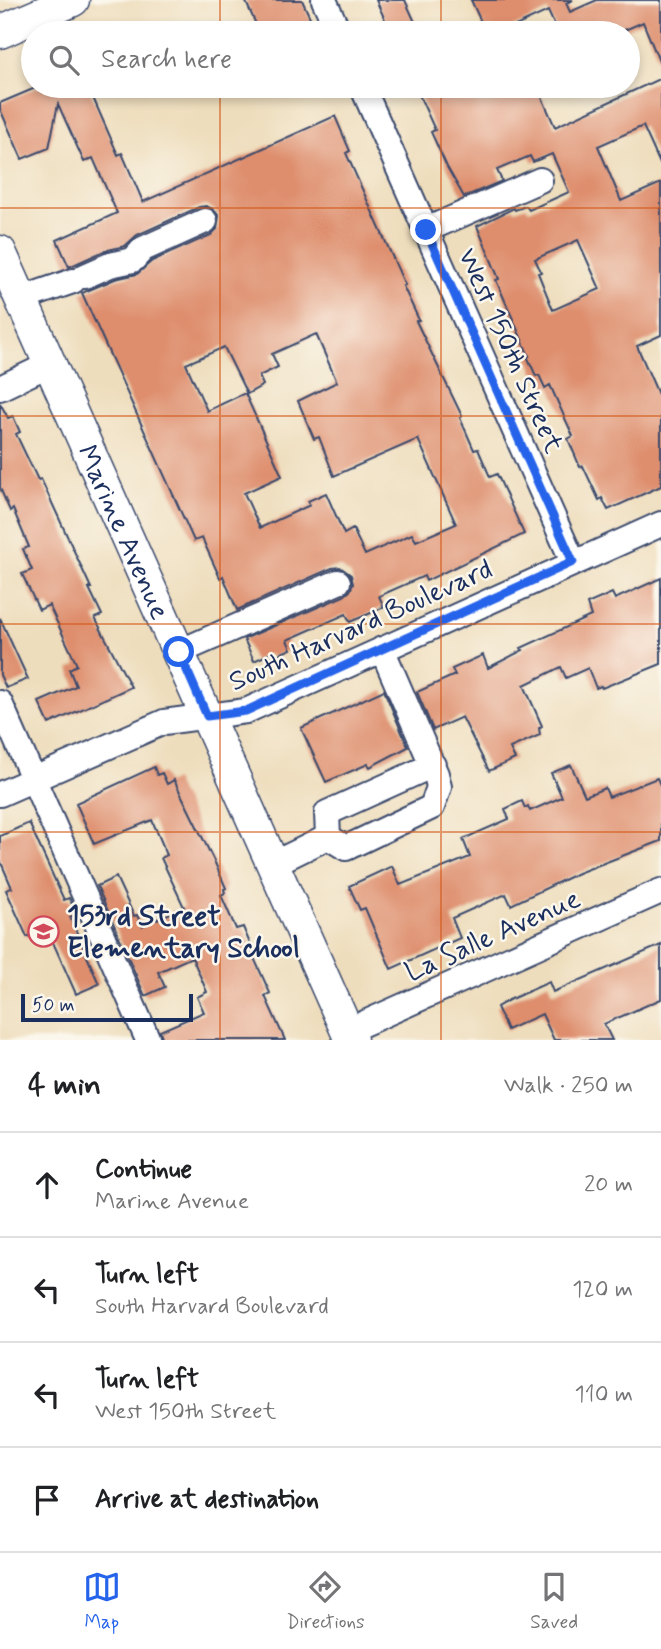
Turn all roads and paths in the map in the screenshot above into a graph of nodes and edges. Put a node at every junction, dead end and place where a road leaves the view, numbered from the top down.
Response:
1 (73, 0) edge
2 (324, 0) edge
3 (25, 21) edge
4 (334, 21) edge
5 (21, 23) edge
6 (0, 32) edge
7 (367, 98) edge
8 (540, 180) dead end
9 (205, 221) dead end
10 (426, 230) junction
11 (0, 252) edge
12 (21, 299) junction
13 (50, 364) junction
14 (0, 388) edge
15 (661, 524) edge
16 (573, 562) junction
17 (338, 582) dead end
18 (382, 649) junction
19 (179, 652) junction
20 (0, 703) edge
21 (207, 716) junction
22 (433, 765) junction
23 (34, 779) junction
24 (0, 794) edge
25 (328, 837) junction
26 (273, 863) junction
27 (661, 891) edge
28 (349, 1035) edge
29 (148, 1040) edge

1 - 3 main road
2 - 4 street
5 - 6 main road
7 - 10 street, West 150th Street
8 - 10 street
9 - 12 street
10 - 16 street, West 150th Street
11 - 12 main road, Marine Avenue
12 - 13 main road, Marine Avenue
13 - 14 street
13 - 19 main road, Marine Avenue
15 - 16 street, South Harvard Boulevard
16 - 18 street, South Harvard Boulevard
17 - 19 street
18 - 21 street, South Harvard Boulevard
18 - 22 street
19 - 21 main road, Marine Avenue
20 - 23 street
21 - 23 street, South Harvard Boulevard
21 - 26 main road, Marine Avenue
22 - 25 street
22 - 25 street
23 - 24 street, South Harvard Boulevard
23 - 29 street
25 - 26 street
26 - 28 main road, Marine Avenue
27 - 28 street, La Salle Avenue

